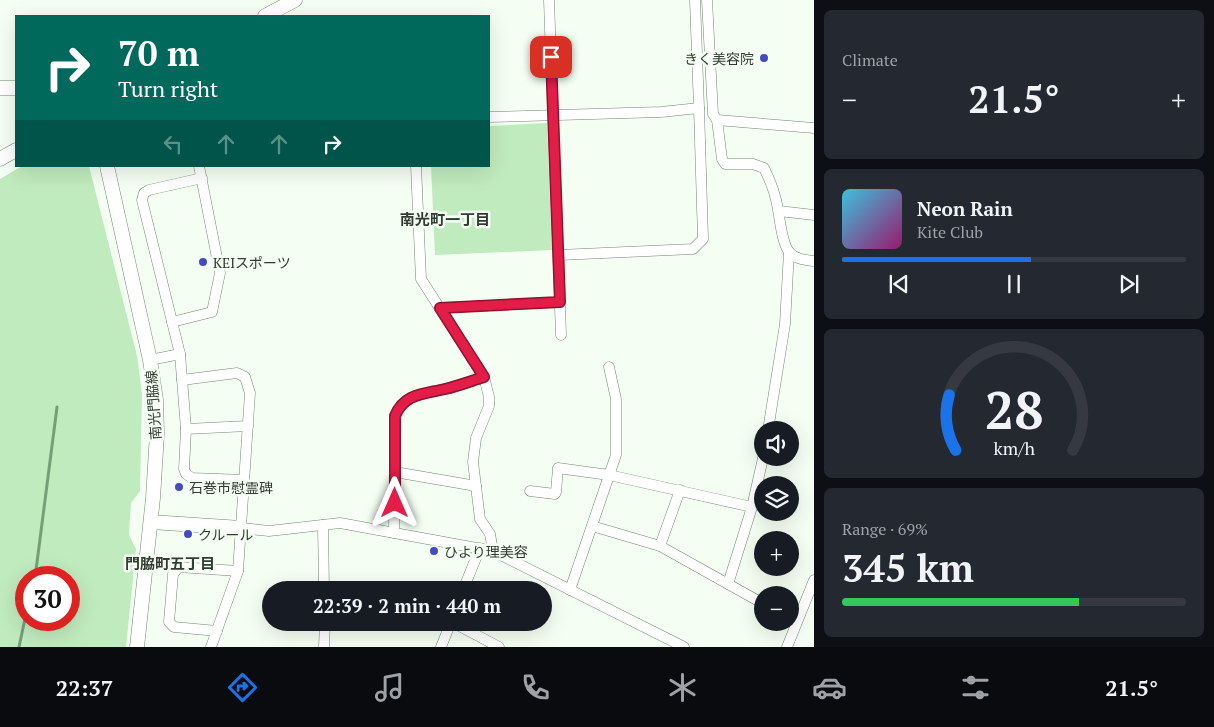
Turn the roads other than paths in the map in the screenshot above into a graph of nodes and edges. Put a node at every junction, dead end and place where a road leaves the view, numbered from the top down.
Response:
1 (295, 0) edge
2 (549, 0) edge
3 (695, 0) edge
4 (707, 0) edge
5 (266, 15) edge
6 (0, 88) edge
7 (15, 88) edge
8 (699, 108) junction
9 (553, 114) junction
10 (490, 117) edge
11 (717, 120) junction
12 (814, 128) edge
13 (15, 151) edge
14 (0, 159) edge
15 (107, 167) edge
16 (199, 167) edge
17 (416, 167) edge
18 (202, 178) junction
19 (779, 211) junction
20 (814, 215) edge
21 (788, 252) junction
22 (559, 255) junction
23 (814, 261) edge
24 (560, 302) junction
25 (440, 308) junction
26 (172, 322) junction
27 (561, 335) dead end
28 (180, 354) junction
29 (150, 360) junction
30 (609, 367) dead end
31 (484, 377) junction
32 (182, 380) junction
33 (769, 421) edge
34 (248, 426) junction
35 (186, 429) junction
36 (760, 466) edge
37 (395, 472) junction
38 (609, 475) junction
39 (244, 480) junction
40 (476, 486) junction
41 (680, 490) junction
42 (530, 491) dead end
43 (752, 507) junction
44 (151, 522) junction
45 (323, 525) junction
46 (592, 526) junction
47 (242, 528) junction
48 (394, 533) junction
49 (660, 546) junction
50 (480, 548) junction
51 (493, 551) junction
52 (238, 571) junction
53 (814, 580) edge
54 (324, 581) edge
55 (467, 581) edge
56 (728, 584) junction
57 (570, 590) junction
58 (754, 599) edge
59 (799, 609) edge
60 (217, 631) junction
61 (325, 631) edge
62 (447, 631) edge
63 (468, 631) edge
64 (791, 631) edge
65 (137, 647) edge
66 (211, 647) edge
67 (324, 647) edge
68 (441, 647) edge
69 (499, 647) edge
70 (684, 647) edge
71 (787, 647) edge

1 - 5 street
2 - 9 street
3 - 8 street
4 - 11 street
6 - 7 street
8 - 9 street
8 - 22 street
9 - 10 street
9 - 22 street
11 - 12 street
11 - 19 street
13 - 14 street
15 - 29 street, 南光門脇線
16 - 18 street
17 - 25 street
18 - 26 street
18 - 26 street
19 - 20 street
19 - 21 street
21 - 23 street
21 - 33 street
22 - 24 street
24 - 25 street
24 - 27 street
25 - 31 street
26 - 28 street
28 - 29 street
28 - 32 street
29 - 44 street, 南光門脇線
30 - 38 street
31 - 37 street
31 - 40 street
32 - 34 street
32 - 35 street
34 - 35 street
34 - 39 street
35 - 39 street
36 - 43 street
37 - 40 street
37 - 48 street
38 - 41 street
38 - 42 street
38 - 46 street
39 - 47 street
40 - 51 street
41 - 43 street
41 - 49 street
43 - 56 street
44 - 47 street
44 - 65 street, 南光門脇線
45 - 47 street
45 - 48 street
45 - 54 street
46 - 49 street
46 - 57 street
47 - 52 street
48 - 50 street
49 - 56 street
50 - 51 street
50 - 55 street
51 - 57 street
52 - 60 street
52 - 60 street
53 - 59 street
56 - 58 street
57 - 70 street
60 - 66 street
61 - 67 street
62 - 68 street
63 - 69 street
64 - 71 street

